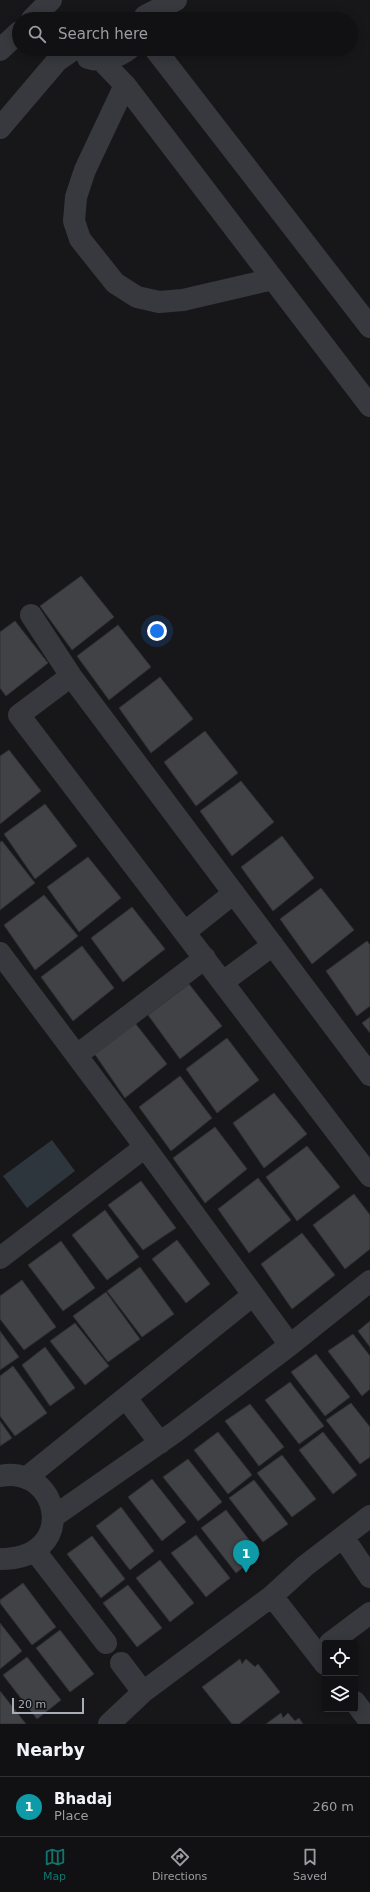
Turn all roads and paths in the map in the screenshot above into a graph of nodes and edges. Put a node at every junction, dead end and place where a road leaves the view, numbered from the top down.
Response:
1 (51, 0) edge
2 (54, 0) edge
3 (176, 0) edge
4 (39, 12) edge
5 (54, 12) edge
6 (144, 12) edge
7 (12, 39) edge
8 (0, 50) edge
9 (63, 56) edge
10 (83, 56) edge
11 (118, 56) edge
12 (160, 56) edge
13 (100, 59) junction
14 (125, 86) junction
15 (0, 128) edge
16 (272, 279) junction
17 (370, 327) edge
18 (370, 406) edge
19 (31, 615) dead end
20 (71, 676) junction
21 (234, 893) junction
22 (185, 932) junction
23 (273, 945) junction
24 (0, 953) edge
25 (205, 958) junction
26 (223, 982) junction
27 (77, 1055) junction
28 (370, 1076) edge
29 (145, 1146) junction
30 (370, 1176) edge
31 (0, 1258) edge
32 (370, 1281) edge
33 (254, 1296) junction
34 (290, 1344) junction
35 (126, 1398) junction
36 (160, 1443) junction
37 (0, 1476) edge
38 (26, 1478) junction
39 (370, 1516) edge
40 (53, 1517) junction
41 (343, 1537) junction
42 (35, 1551) junction
43 (0, 1559) edge
44 (370, 1577) edge
45 (272, 1596) junction
46 (370, 1613) edge
47 (338, 1640) edge
48 (106, 1643) dead end
49 (322, 1650) edge
50 (121, 1663) dead end
51 (143, 1692) junction
52 (116, 1722) edge

1 - 4 street
2 - 5 street
3 - 6 street
7 - 8 street
9 - 15 street
10 - 13 street
11 - 13 street
12 - 17 street
13 - 14 street
14 - 16 street
14 - 16 street
16 - 18 street
19 - 20 street
20 - 21 street
20 - 22 street
21 - 22 street
21 - 23 street
22 - 25 street
23 - 26 street
23 - 28 street
24 - 27 street
25 - 26 street
25 - 27 street
26 - 30 street
27 - 29 street
29 - 31 street
29 - 33 street
32 - 34 street
33 - 34 street
33 - 35 street
34 - 36 street
35 - 36 street
35 - 38 street
36 - 40 street
37 - 38 street
38 - 40 street
39 - 41 street
40 - 42 street
41 - 44 street
41 - 45 street
42 - 43 street
42 - 48 street
45 - 49 street
45 - 51 street
46 - 47 street
50 - 51 street
51 - 52 street

